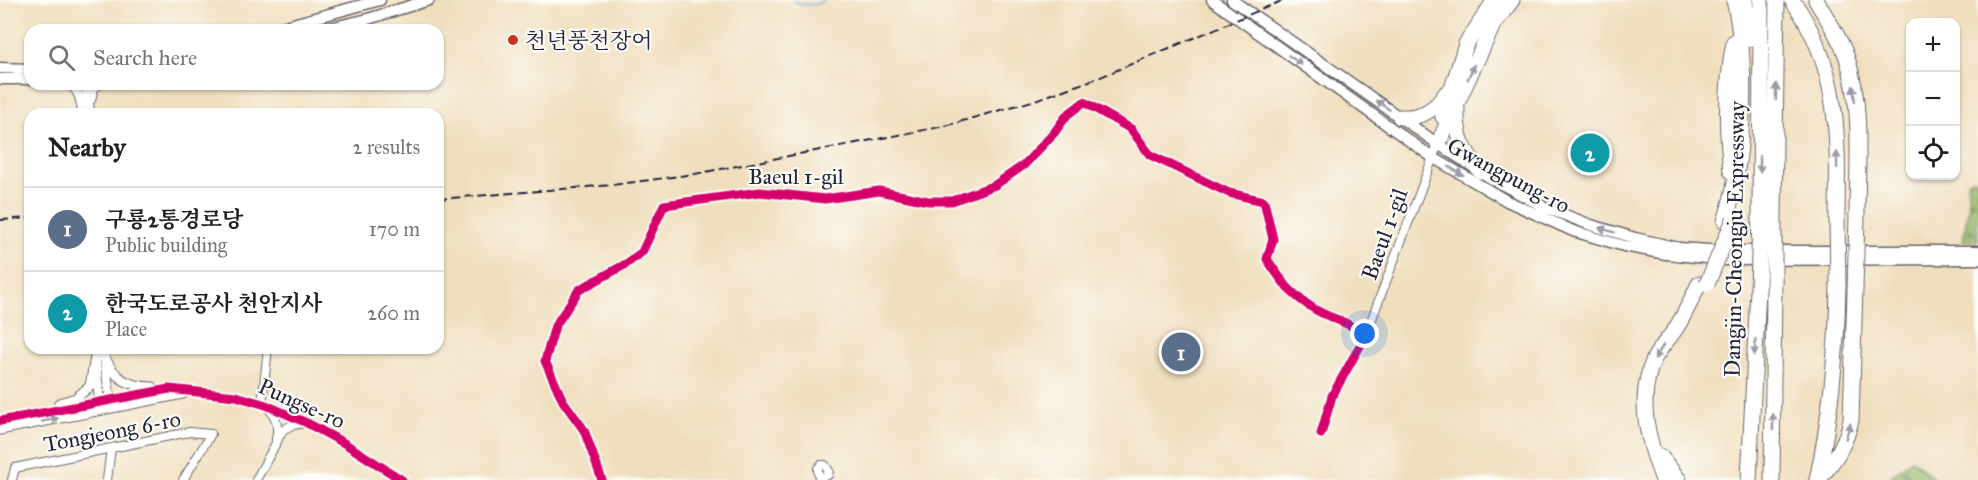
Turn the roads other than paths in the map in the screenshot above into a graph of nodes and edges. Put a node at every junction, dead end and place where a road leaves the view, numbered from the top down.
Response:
1 (380, 0) edge
2 (429, 0) edge
3 (1212, 0) edge
4 (1232, 0) edge
5 (1495, 0) edge
6 (1512, 0) edge
7 (1734, 0) edge
8 (1745, 0) edge
9 (1761, 0) edge
10 (1777, 0) edge
11 (1792, 0) edge
12 (1816, 0) edge
13 (293, 24) edge
14 (347, 24) edge
15 (0, 68) edge
16 (24, 74) edge
17 (24, 77) edge
18 (1454, 77) junction
19 (0, 79) edge
20 (76, 90) edge
21 (81, 90) edge
22 (86, 90) edge
23 (93, 90) edge
24 (1458, 101) junction
25 (85, 108) edge
26 (86, 108) edge
27 (87, 108) edge
28 (88, 108) edge
29 (1400, 117) junction
30 (1435, 150) junction
31 (1480, 171) junction
32 (1767, 215) junction
33 (1846, 218) junction
34 (1730, 220) junction
35 (1978, 250) edge
36 (1978, 260) edge
37 (1845, 287) junction
38 (1365, 337) junction
39 (98, 354) edge
40 (99, 354) edge
41 (99, 354) edge
42 (100, 354) edge
43 (268, 354) edge
44 (169, 389) junction
45 (190, 392) junction
46 (111, 403) junction
47 (264, 404) junction
48 (100, 405) junction
49 (37, 412) junction
50 (1645, 418) junction
51 (0, 421) edge
52 (307, 423) junction
53 (0, 430) edge
54 (1321, 434) dead end
55 (111, 448) junction
56 (273, 449) junction
57 (12, 480) edge
58 (107, 480) edge
59 (183, 480) edge
60 (256, 480) edge
61 (402, 480) edge
62 (602, 480) edge
63 (1664, 480) edge
64 (1679, 480) edge
65 (1749, 480) edge
66 (1772, 480) edge
67 (1817, 480) edge

1 - 13 main road
2 - 14 main road
3 -> 30 main road, Gwangpung-ro
29 -> 4 main road, Gwangpung-ro
5 - 18 highway
24 -> 6 highway
7 - 34 highway
8 - 34 highway
9 -> 32 highway, Dangjin-Cheongju Expressway
32 -> 10 highway, Dangjin-Cheongju Expressway
33 -> 11 highway
33 -> 12 highway
15 - 16 main road
17 - 19 main road
18 - 29 highway
18 - 30 highway
20 - 25 street
21 - 26 street
22 - 27 street
23 - 28 street
24 - 30 highway
24 - 31 highway
29 - 30 main road, Gwangpung-ro
30 - 31 main road, Gwangpung-ro
30 -> 36 main road, Gwangpung-ro
30 - 38 street, Baeul 1-gil
35 -> 31 main road, Gwangpung-ro
32 -> 65 highway, Dangjin-Cheongju Expressway, bridge
66 -> 32 highway, Dangjin-Cheongju Expressway, bridge
33 - 37 highway, bridge
34 -> 50 highway
37 - 67 highway
67 -> 37 highway
38 - 54 street, Baeul 1-gil
38 - 62 street, Baeul 1-gil
39 - 49 street
40 - 46 street
41 - 48 street
42 - 44 street
43 - 47 street
44 - 45 street, Pungse-ro
44 - 46 street, Pungse-ro
45 - 46 street, Pungse-ro
45 - 47 street, Pungse-ro
46 - 48 street, Pungse-ro
47 - 52 street, Pungse-ro
47 - 56 street
48 - 49 street, Pungse-ro
53 -> 48 street, Pungse-ro
49 - 51 street, Pungse-ro
50 - 63 highway
50 - 64 highway
52 - 56 street
52 - 61 street, Pungse-ro
55 - 57 street, Tongjeong 6-ro
55 - 58 street
55 - 59 street, Tongjeong 6-ro
56 - 60 street

